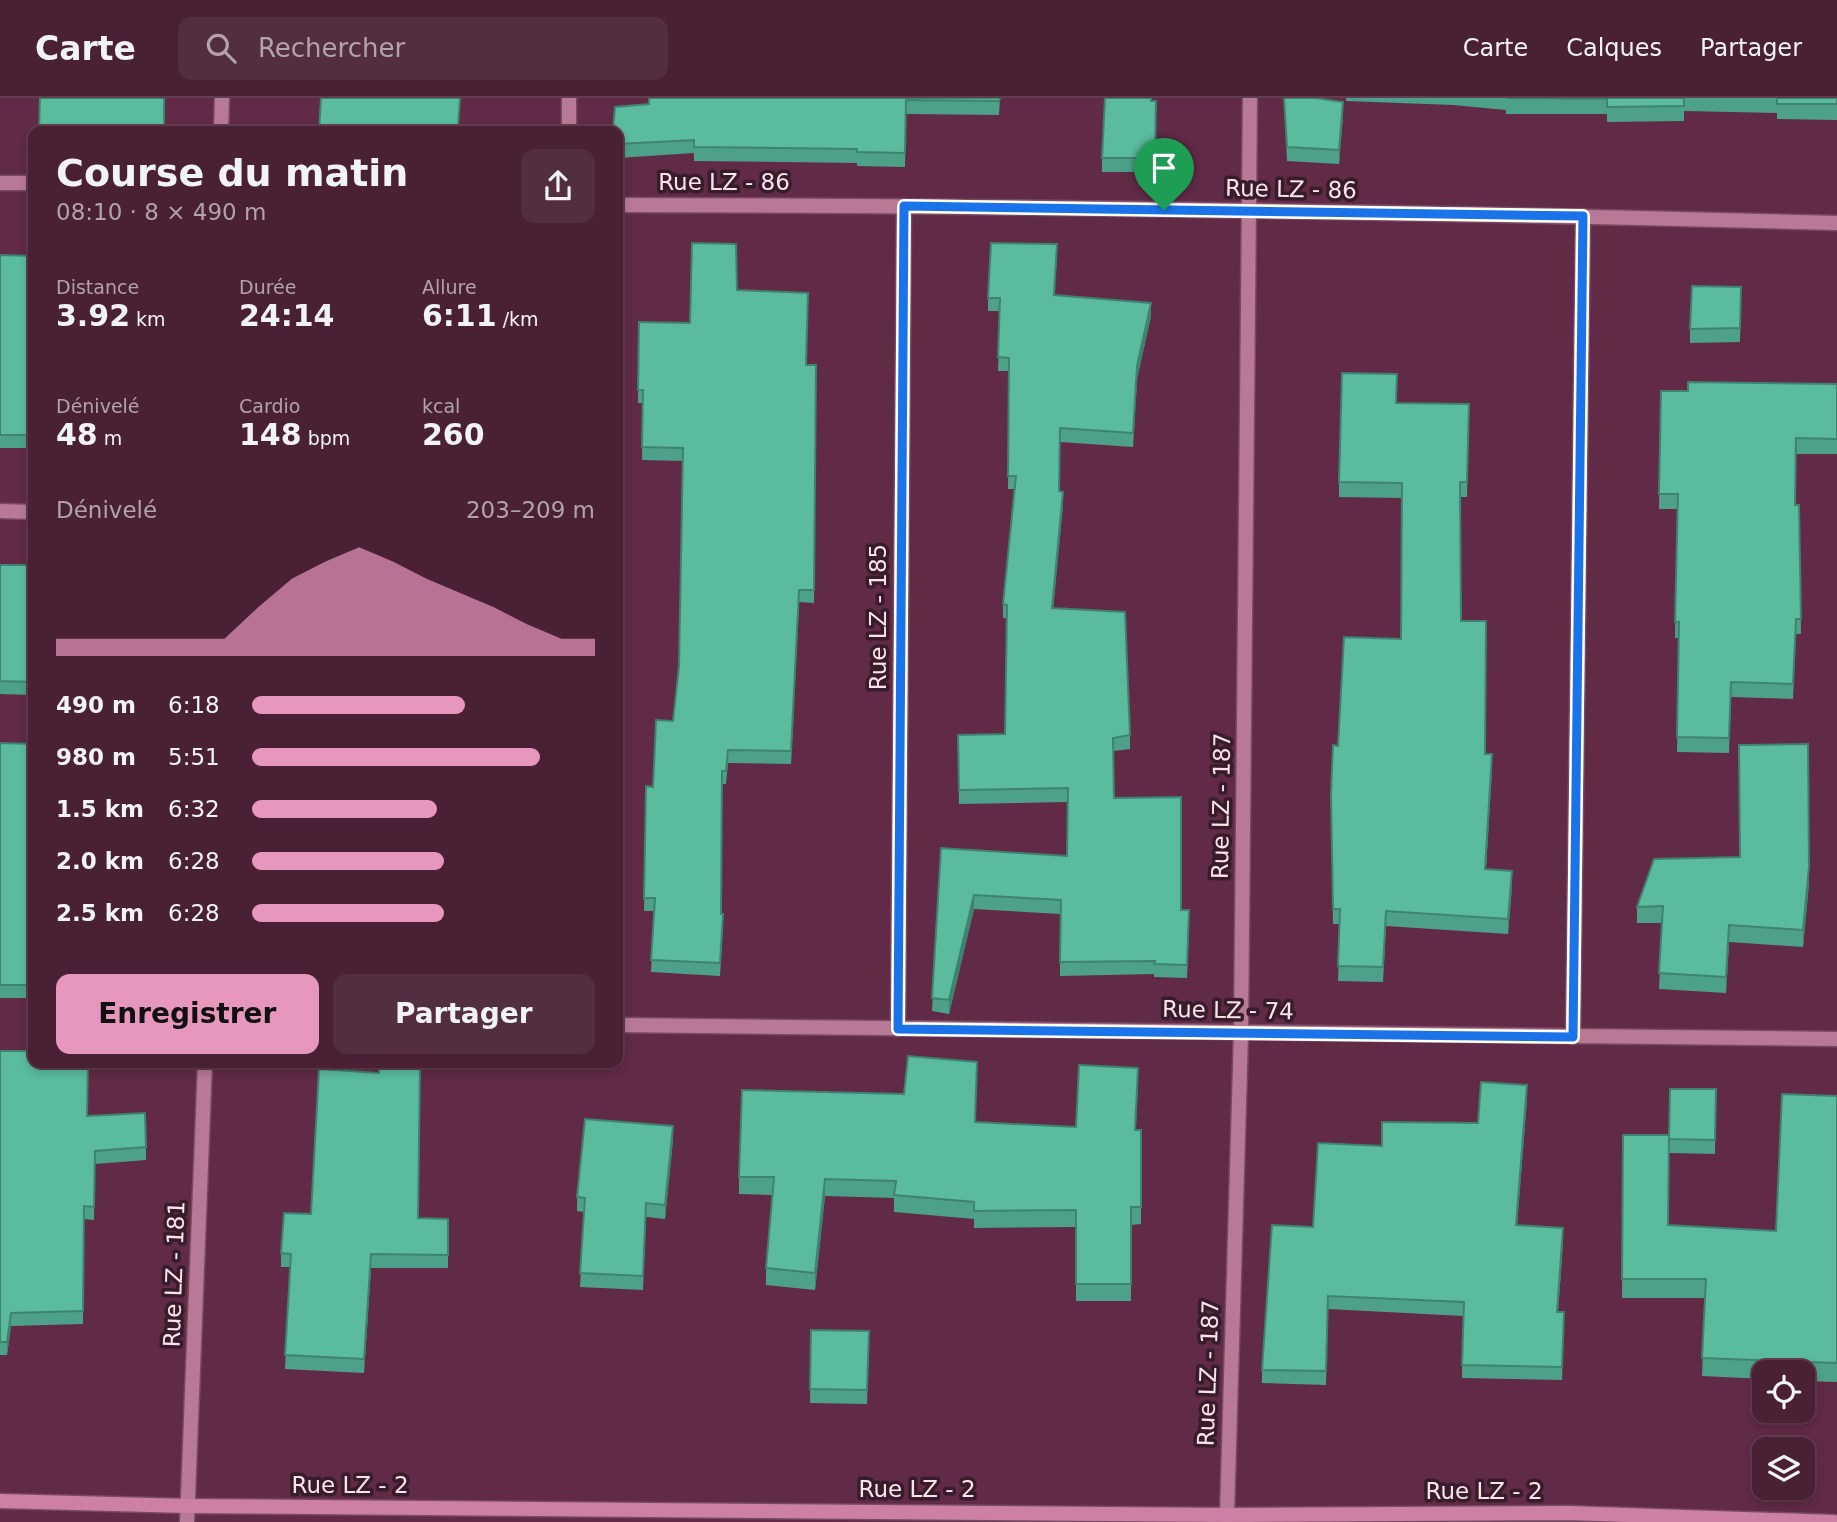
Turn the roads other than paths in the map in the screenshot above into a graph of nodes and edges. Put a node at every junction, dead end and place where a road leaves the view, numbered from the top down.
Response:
1 (222, 98) edge
2 (569, 98) edge
3 (1250, 98) edge
4 (221, 126) edge
5 (569, 126) edge
6 (0, 183) edge
7 (28, 183) edge
8 (623, 205) edge
9 (904, 206) junction
10 (1250, 212) junction
11 (1583, 216) junction
12 (1837, 223) edge
13 (0, 511) edge
14 (28, 512) edge
15 (623, 1024) edge
16 (898, 1029) junction
17 (1241, 1033) junction
18 (1573, 1037) junction
19 (1837, 1039) edge
20 (205, 1068) edge
21 (0, 1501) edge
22 (188, 1506) junction
23 (1227, 1515) junction
24 (187, 1522) edge
25 (1834, 1522) edge

1 - 4 street
2 - 5 street
3 - 10 street, Rue LZ - 187
6 - 7 street
8 - 9 street, Rue LZ - 86
9 - 10 street, Rue LZ - 86
9 - 16 street, Rue LZ - 185
10 - 11 street, Rue LZ - 86
10 - 17 street, Rue LZ - 187
11 - 12 street, Rue LZ - 86
11 - 18 street
13 - 14 street
15 - 16 street, Rue LZ - 74
16 - 17 street, Rue LZ - 74
17 - 18 street, Rue LZ - 74
17 - 23 street, Rue LZ - 187
18 - 19 street, Rue LZ - 74
20 - 22 street, Rue LZ - 181
21 - 22 main road, Rue LZ - 2
22 - 23 main road, Rue LZ - 2
22 - 24 street, Rue LZ - 181
23 - 25 main road, Rue LZ - 2

